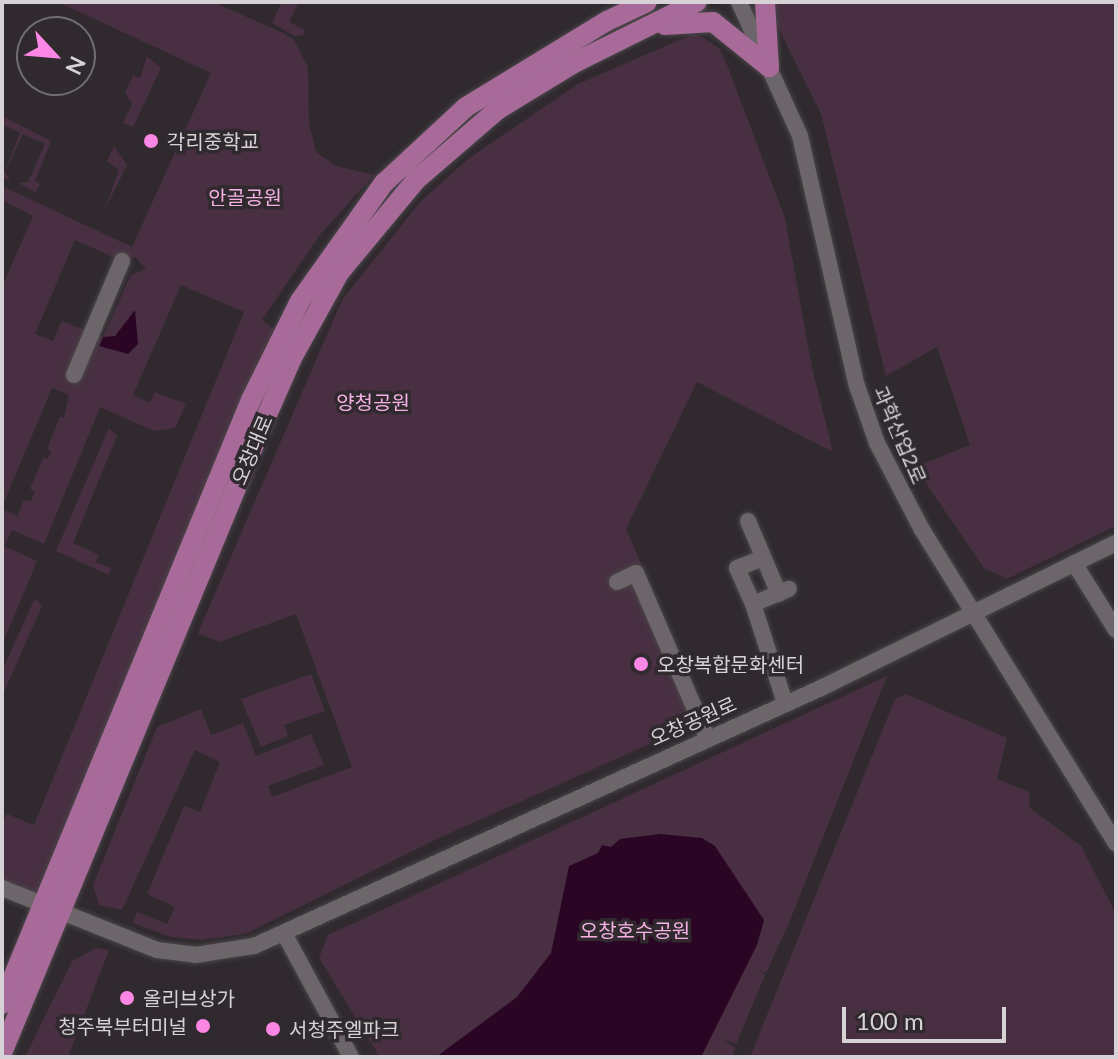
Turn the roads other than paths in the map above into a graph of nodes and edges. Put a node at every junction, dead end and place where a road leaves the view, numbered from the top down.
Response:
1 (647, 2) edge
2 (697, 2) edge
3 (739, 2) edge
4 (765, 2) edge
5 (638, 31) junction
6 (769, 67) junction
7 (122, 261) dead end
8 (74, 375) dead end
9 (748, 521) dead end
10 (1116, 543) edge
11 (763, 558) junction
12 (1074, 563) junction
13 (617, 582) dead end
14 (753, 604) junction
15 (974, 611) junction
16 (1116, 630) edge
17 (785, 703) junction
18 (707, 737) junction
19 (1116, 844) edge
20 (2, 888) edge
21 (44, 905) junction
22 (64, 913) junction
23 (285, 935) junction
24 (2, 1004) edge
25 (2, 1053) edge
26 (351, 1057) edge

1 - 21 main road, 오창대로
2 - 5 main road, 오창대로
3 - 6 street, 과학산업2로
4 - 6 main road
5 - 6 main road
5 - 22 main road, 오창대로
6 - 15 street, 과학산업2로
7 - 8 street
9 - 11 street
10 - 12 street, 오창공원로
11 - 14 street
11 - 14 street
12 - 15 street, 오창공원로
12 - 16 street
13 - 18 street
14 - 17 street
15 - 17 street, 오창공원로
15 - 19 street, 과학산업2로
17 - 18 street, 오창공원로
18 - 23 street, 오창공원로
20 - 21 street, 오창공원로
21 - 22 street, 오창공원로
21 - 24 main road, 오창대로
22 - 23 street, 오창공원로
22 - 25 main road, 오창대로
23 - 26 street

